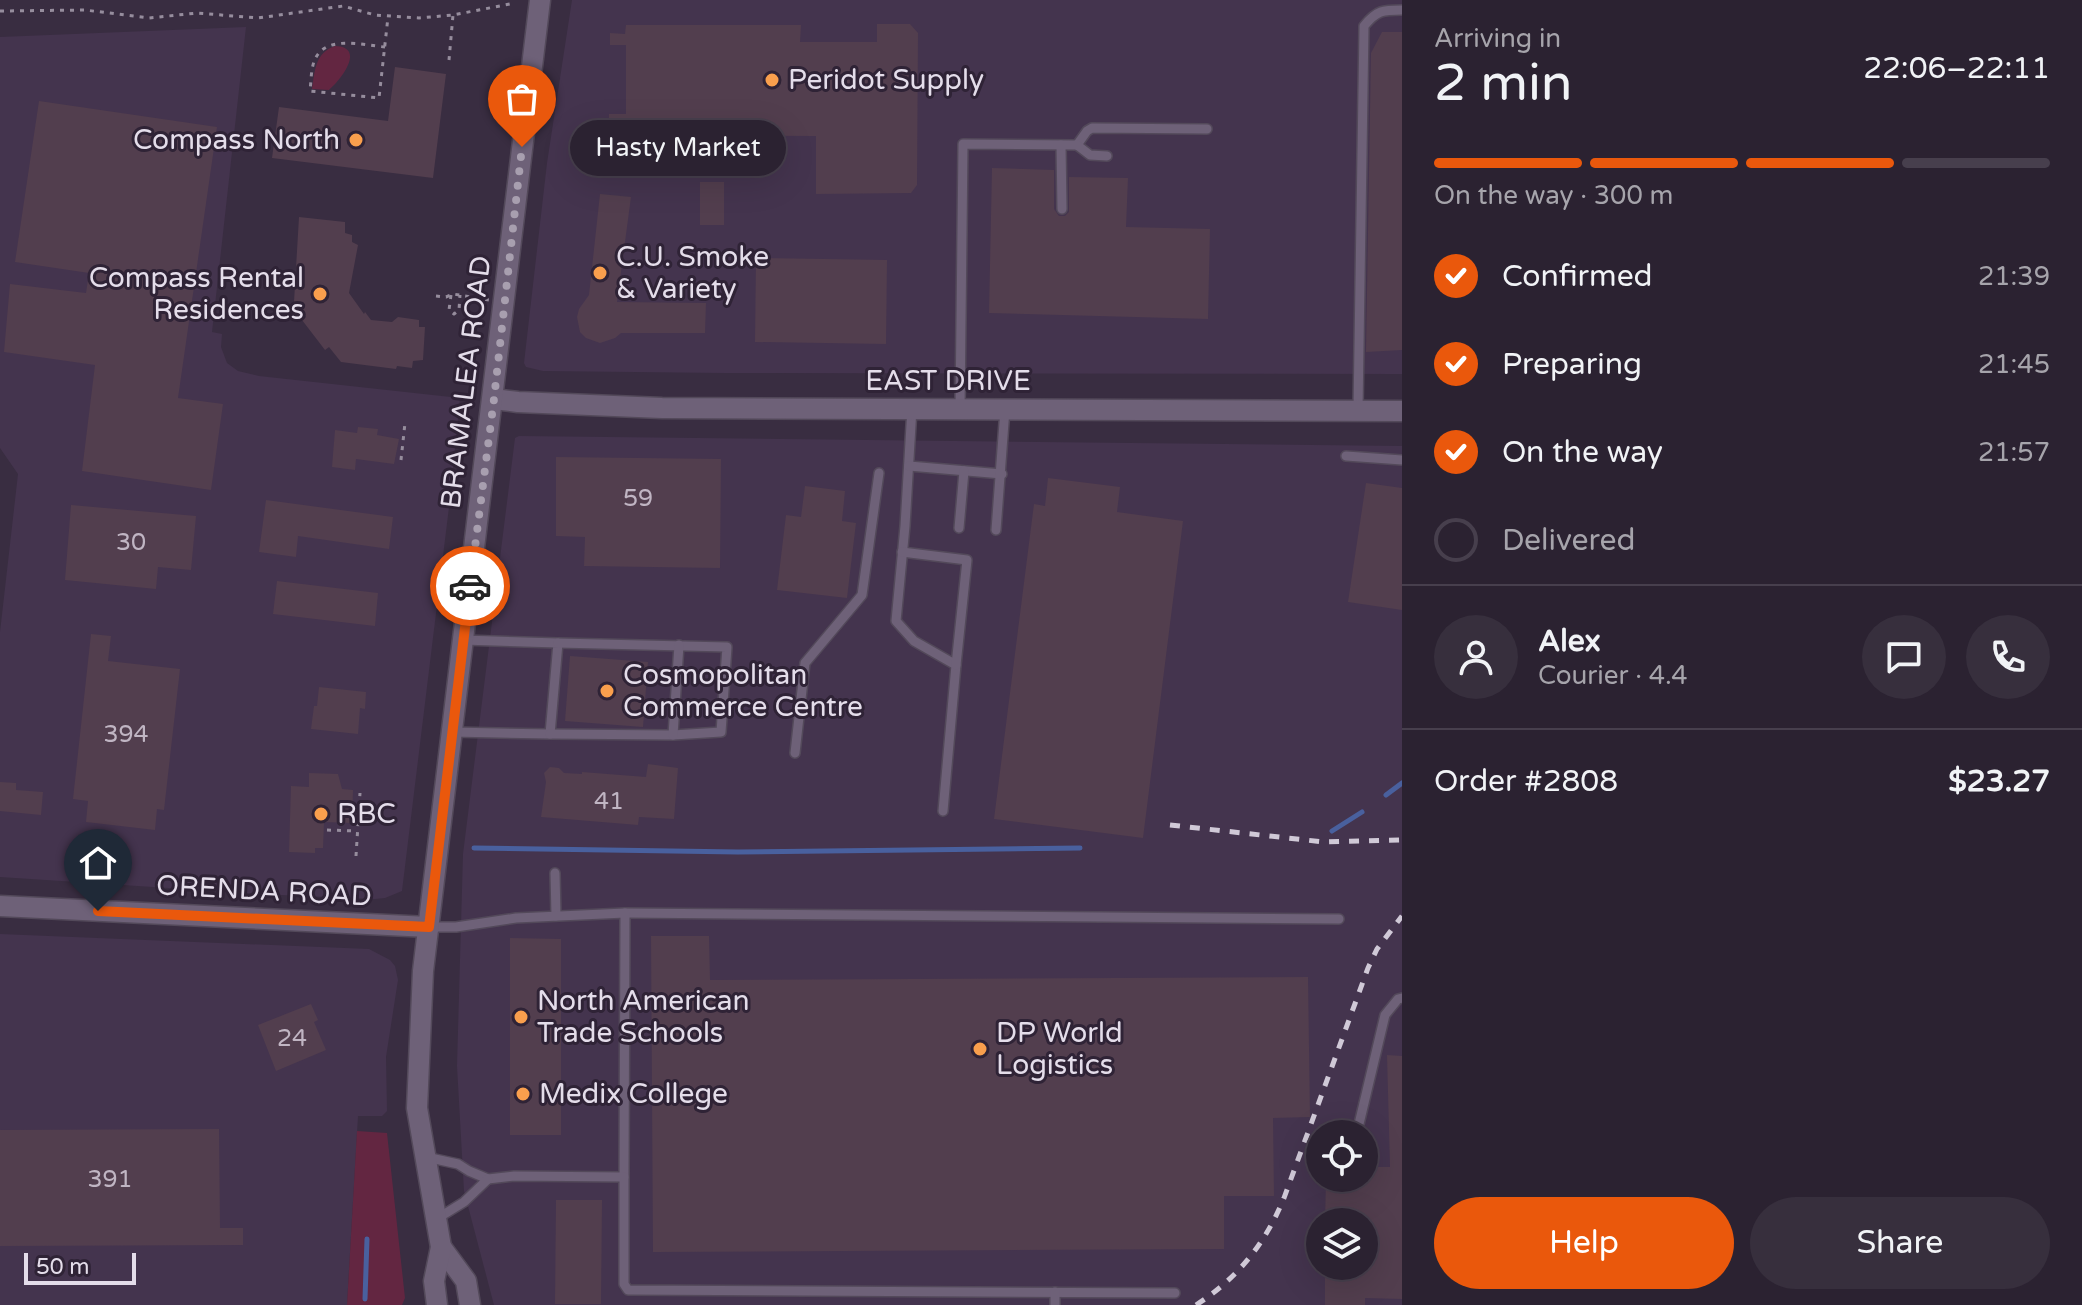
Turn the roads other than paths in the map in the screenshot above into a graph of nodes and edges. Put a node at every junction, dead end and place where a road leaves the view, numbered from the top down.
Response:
1 (540, 0) edge
2 (1402, 10) edge
3 (1207, 129) dead end
4 (1061, 145) junction
5 (1077, 145) junction
6 (1107, 156) dead end
7 (1062, 209) dead end
8 (494, 399) junction
9 (912, 408) junction
10 (960, 409) junction
11 (1005, 409) junction
12 (1358, 410) junction
13 (1402, 411) edge
14 (1346, 456) dead end
15 (1402, 460) edge
16 (909, 466) junction
17 (964, 471) junction
18 (879, 473) dead end
19 (1002, 474) junction
20 (959, 528) dead end
21 (996, 530) dead end
22 (902, 552) junction
23 (463, 640) junction
24 (558, 643) junction
25 (679, 645) junction
26 (956, 665) junction
27 (452, 732) junction
28 (550, 734) junction
29 (673, 735) junction
30 (795, 753) dead end
31 (943, 811) dead end
32 (555, 873) dead end
33 (0, 906) edge
34 (625, 913) junction
35 (556, 916) junction
36 (1339, 919) dead end
37 (429, 927) junction
38 (1402, 998) edge
39 (1360, 1120) edge
40 (426, 1157) junction
41 (624, 1177) junction
42 (488, 1179) junction
43 (437, 1219) junction
44 (441, 1247) junction
45 (1055, 1292) junction
46 (1175, 1293) dead end
47 (437, 1305) edge
48 (470, 1305) edge
49 (1055, 1305) edge

1 - 8 main road, BRAMALEA ROAD
2 - 12 lane
3 - 5 lane
4 - 5 lane
4 - 7 lane
4 - 10 lane
5 - 6 lane
8 - 9 main road, EAST DRIVE
8 - 23 main road, BRAMALEA ROAD
9 - 10 main road, EAST DRIVE
9 - 16 lane
10 - 11 main road, EAST DRIVE
11 - 12 main road, EAST DRIVE
11 - 19 lane
12 - 13 main road, EAST DRIVE
14 - 15 lane
16 - 17 lane
16 - 22 lane
17 - 19 lane
17 - 20 lane
18 - 30 lane
19 - 21 lane
22 - 26 lane
22 - 26 lane
23 - 24 lane
23 - 27 main road, BRAMALEA ROAD
24 - 25 lane
24 - 28 lane
25 - 29 lane
25 - 29 lane
26 - 31 lane
27 - 28 lane
27 - 37 main road, BRAMALEA ROAD
28 - 29 lane
32 - 35 lane
33 - 37 main road, ORENDA ROAD
34 - 35 lane
34 - 36 lane
34 - 41 lane
35 - 37 lane
37 - 40 main road, BRAMALEA ROAD
38 - 39 lane
40 - 42 lane
40 - 43 main road, BRAMALEA ROAD
41 - 42 lane
41 - 45 lane
42 - 43 lane
43 - 44 main road, BRAMALEA ROAD
44 - 47 main road, BRAMALEA ROAD
44 - 48 main road, BRAMALEA ROAD
45 - 46 lane
45 - 49 lane

